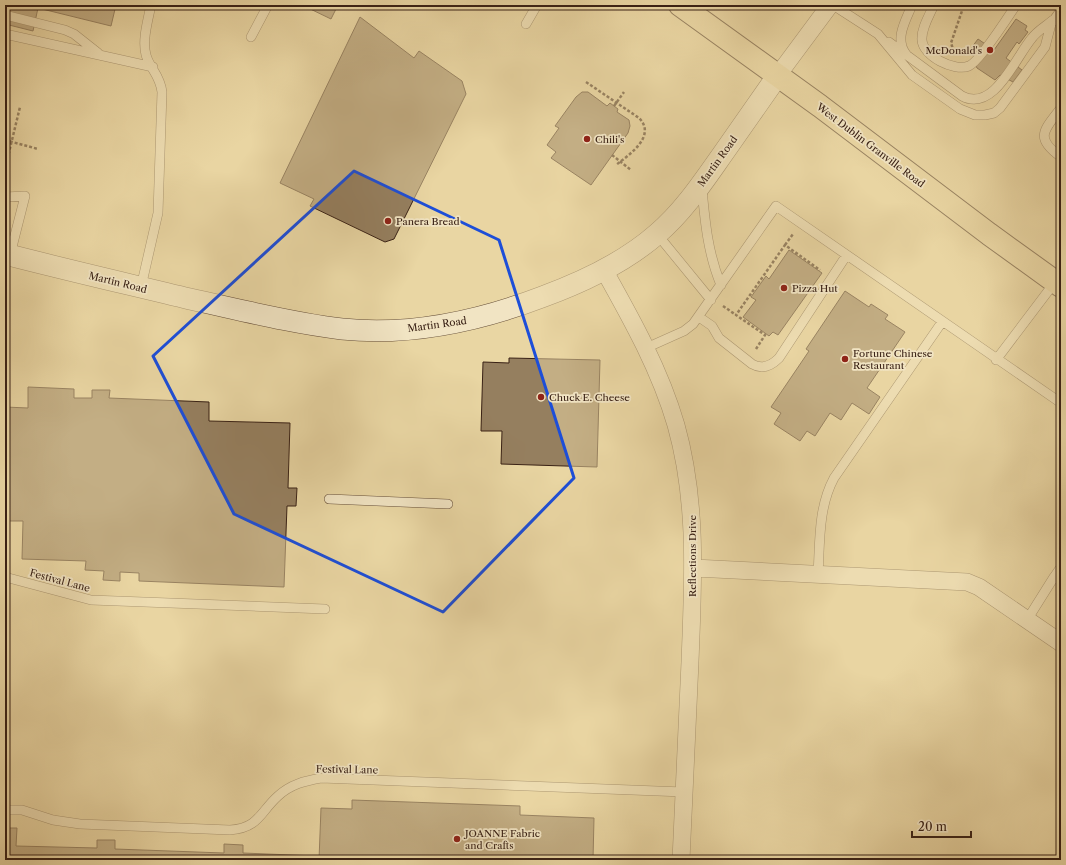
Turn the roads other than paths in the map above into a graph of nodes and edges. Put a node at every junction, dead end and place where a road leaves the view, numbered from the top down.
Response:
1 (151, 5) edge
2 (268, 5) edge
3 (537, 5) edge
4 (680, 5) edge
5 (830, 5) edge
6 (833, 5) edge
7 (912, 5) edge
8 (934, 5) edge
9 (1016, 5) edge
10 (1061, 10) edge
11 (5, 15) edge
12 (1054, 19) junction
13 (526, 24) dead end
14 (5, 34) edge
15 (878, 34) junction
16 (252, 37) dead end
17 (907, 56) junction
18 (105, 57) junction
19 (153, 67) junction
20 (778, 75) junction
21 (1061, 108) edge
22 (1061, 157) edge
23 (702, 184) junction
24 (5, 197) edge
25 (657, 234) junction
26 (7, 255) edge
27 (846, 256) junction
28 (604, 270) junction
29 (1058, 284) edge
30 (721, 285) junction
31 (141, 287) junction
32 (711, 300) junction
33 (699, 317) junction
34 (942, 322) junction
35 (646, 348) junction
36 (996, 360) junction
37 (1061, 403) edge
38 (329, 499) dead end
39 (448, 504) dead end
40 (1061, 567) edge
41 (694, 568) junction
42 (818, 575) junction
43 (5, 577) edge
44 (1058, 579) edge
45 (325, 609) dead end
46 (1027, 620) junction
47 (1061, 643) edge
48 (684, 792) junction
49 (5, 810) edge
50 (681, 860) edge

1 - 19 lane
2 - 16 lane
3 - 13 lane
4 - 20 main road, West Dublin Granville Road
5 - 20 street
6 - 15 lane
7 - 17 lane
8 - 9 lane
10 - 12 lane
11 - 18 lane
12 - 15 lane
12 - 17 lane
14 - 18 lane
15 - 17 lane
18 - 19 lane
19 - 31 lane
20 - 23 street, Martin Road
20 - 29 main road, West Dublin Granville Road
21 - 22 lane
23 - 25 street, Martin Road
23 - 30 lane
24 - 26 lane
25 - 28 street, Martin Road
25 - 32 lane
26 - 31 street, Martin Road
27 - 30 lane
27 - 33 lane
27 - 34 lane
28 - 31 street, Martin Road
28 - 35 street, Reflections Drive
29 - 36 lane
30 - 32 lane
32 - 33 lane
33 - 35 lane
34 - 36 lane
34 - 42 lane
35 - 41 street, Reflections Drive
36 - 37 lane
38 - 39 lane
40 - 44 lane
41 - 42 street
41 - 48 street, Reflections Drive
42 - 46 street
43 - 45 lane, Festival Lane
44 - 46 lane
46 - 47 street
48 - 49 lane, Festival Lane
48 - 50 street, Reflections Drive

